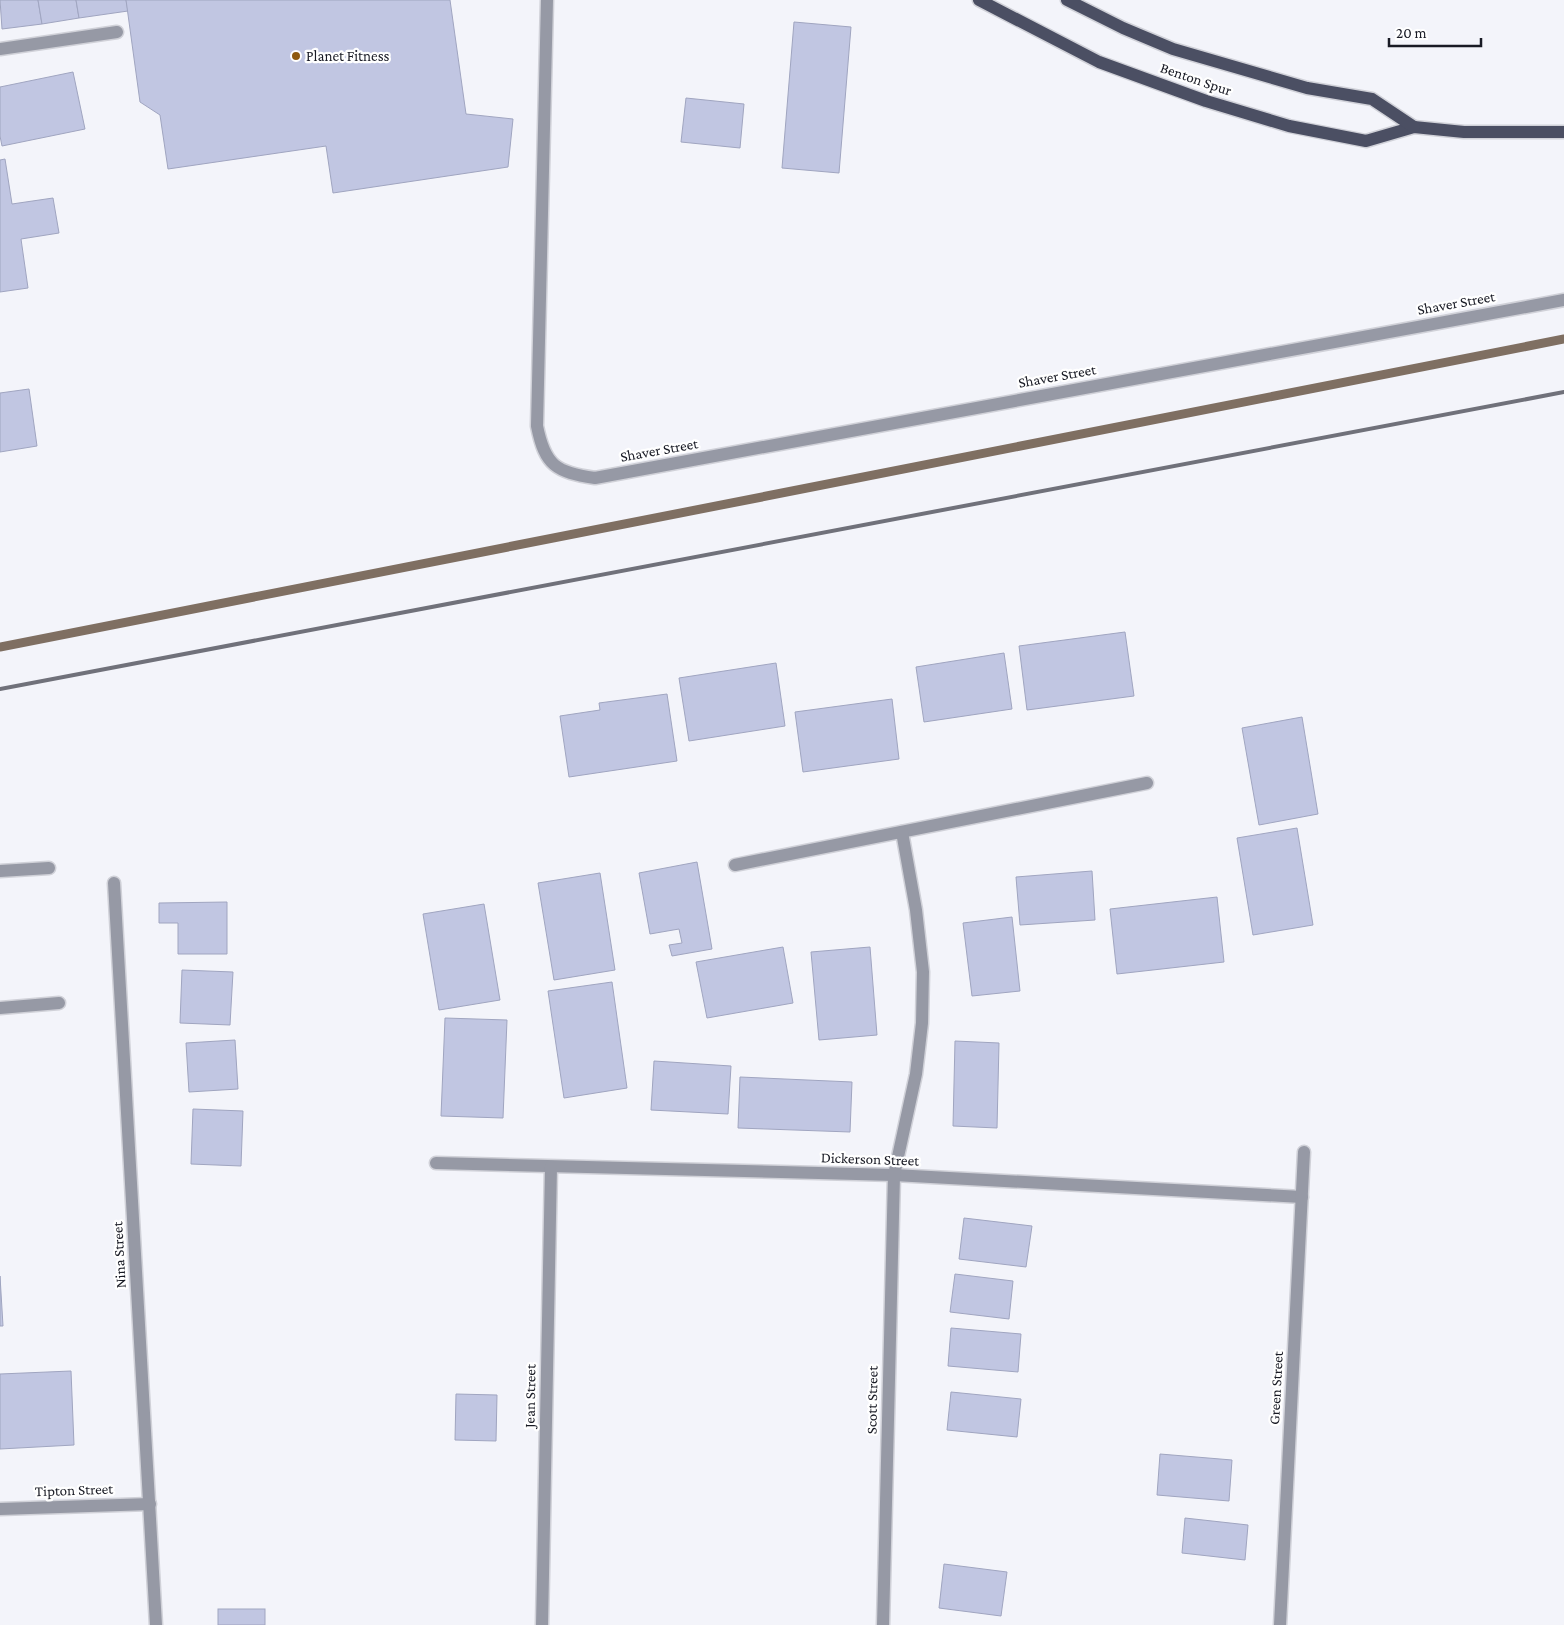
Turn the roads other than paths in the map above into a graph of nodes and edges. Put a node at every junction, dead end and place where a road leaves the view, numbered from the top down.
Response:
1 (546, 0) edge
2 (979, 0) edge
3 (1067, 0) edge
4 (117, 32) dead end
5 (0, 49) edge
6 (1414, 127) junction
7 (1564, 132) edge
8 (1564, 300) edge
9 (1147, 782) dead end
10 (902, 832) junction
11 (735, 865) dead end
12 (49, 868) dead end
13 (0, 871) edge
14 (114, 883) dead end
15 (59, 1003) dead end
16 (0, 1008) edge
17 (1304, 1152) dead end
18 (436, 1163) dead end
19 (551, 1167) junction
20 (894, 1175) junction
21 (1302, 1197) junction
22 (150, 1504) junction
23 (0, 1509) edge
24 (156, 1625) edge
25 (542, 1625) edge
26 (883, 1625) edge
27 (1280, 1625) edge

1 - 8 street, Shaver Street
2 - 6 main road, Benton Spur
3 - 6 main road, Benton Spur
4 - 5 street
6 - 7 main road, Benton Spur
9 - 10 street
10 - 11 street
10 - 20 street, Scott Street
12 - 13 street
14 - 22 street, Nina Street
15 - 16 street
17 - 21 street, Green Street
18 - 19 street, Dickerson Street
19 - 20 street, Dickerson Street
19 - 25 street, Jean Street
20 - 21 street, Dickerson Street
20 - 26 street, Scott Street
21 - 27 street, Green Street
22 - 23 street, Tipton Street
22 - 24 street, Nina Street

